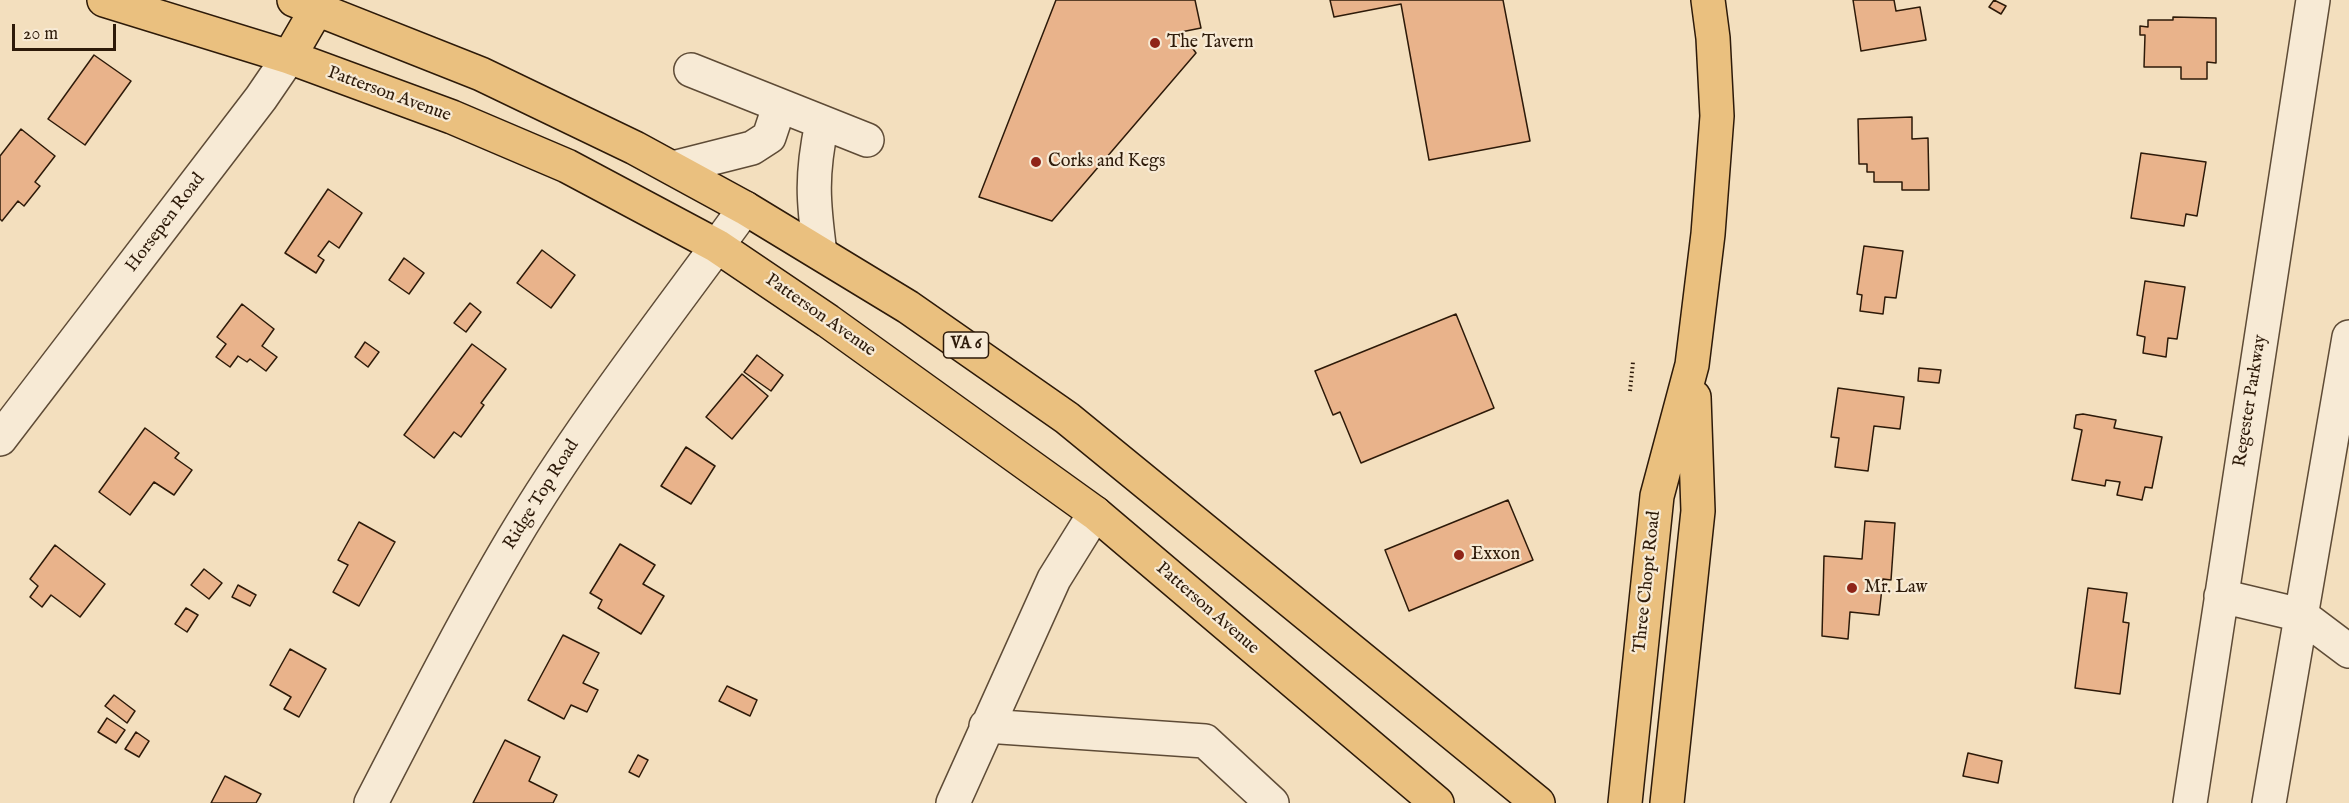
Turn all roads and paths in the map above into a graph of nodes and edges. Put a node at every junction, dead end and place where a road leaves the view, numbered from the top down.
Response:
1 (104, 0) edge
2 (1708, 0) edge
3 (2313, 0) edge
4 (311, 3) edge
5 (289, 57) junction
6 (691, 70) dead end
7 (778, 107) junction
8 (822, 123) junction
9 (867, 140) dead end
10 (673, 168) junction
11 (745, 208) junction
12 (717, 246) junction
13 (820, 253) junction
14 (2349, 337) edge
15 (1633, 362) dead end
16 (1692, 365) junction
17 (1630, 391) dead end
18 (0, 439) edge
19 (1095, 513) junction
20 (2221, 596) junction
21 (2301, 615) junction
22 (2349, 651) edge
23 (986, 726) junction
24 (371, 803) edge
25 (953, 803) edge
26 (1272, 803) edge
27 (1437, 803) edge
28 (1538, 803) edge
29 (1624, 803) edge
30 (1666, 803) edge
31 (2190, 803) edge
32 (2269, 803) edge

1 - 5 main road, Patterson Avenue
2 - 16 main road, Three Chopt Road
3 - 20 street, Regester Parkway
4 - 5 main road, Horsepen Road
4 - 10 main road, VA 6
5 - 12 main road, Patterson Avenue
5 - 18 street, Horsepen Road
6 - 7 street
7 - 8 street
7 - 10 street
8 - 9 street
8 - 13 street
10 - 11 main road, VA 6
11 - 12 street, Ridge Top Road
11 - 13 main road, VA 6
12 - 19 main road, Patterson Avenue
12 - 24 street, Ridge Top Road
13 - 28 main road, VA 6
14 - 21 street
15 - 17 path
16 - 29 main road, Three Chopt Road
16 - 30 main road, Three Chopt Road
19 - 23 street
19 - 27 main road, Patterson Avenue
20 - 21 street
20 - 31 street, Regester Parkway
21 - 22 street
21 - 32 street
23 - 25 street
23 - 26 street

